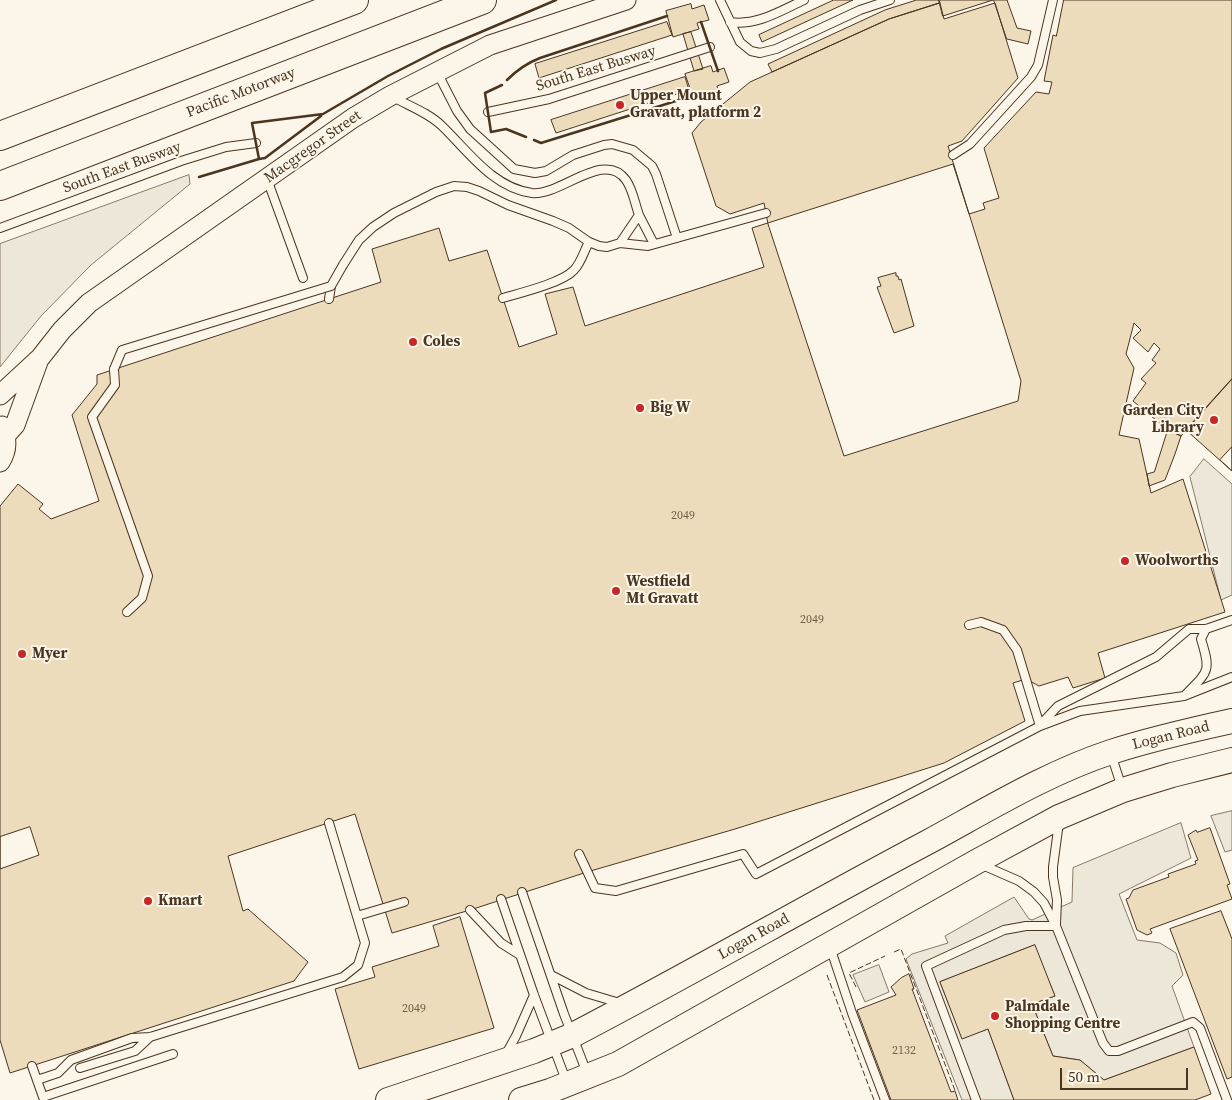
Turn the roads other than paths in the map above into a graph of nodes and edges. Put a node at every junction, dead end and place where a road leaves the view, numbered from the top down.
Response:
1 (354, 0) edge
2 (482, 0) edge
3 (626, 0) edge
4 (720, 0) edge
5 (804, 0) edge
6 (890, 0) edge
7 (1053, 0) edge
8 (730, 22) junction
9 (710, 48) dead end
10 (437, 72) junction
11 (390, 96) junction
12 (488, 112) dead end
13 (0, 136) edge
14 (256, 143) dead end
15 (953, 155) dead end
16 (267, 179) junction
17 (0, 186) edge
18 (766, 213) dead end
19 (639, 215) junction
20 (0, 228) edge
21 (677, 238) junction
22 (589, 242) junction
23 (620, 243) junction
24 (654, 244) junction
25 (303, 278) dead end
26 (331, 286) junction
27 (503, 298) dead end
28 (329, 299) dead end
29 (40, 358) junction
30 (0, 395) edge
31 (3, 429) edge
32 (0, 462) edge
33 (127, 612) dead end
34 (1232, 620) edge
35 (969, 625) dead end
36 (1206, 629) junction
37 (1232, 677) edge
38 (1184, 696) junction
39 (1232, 721) edge
40 (1040, 726) junction
41 (1110, 752) junction
42 (1232, 760) edge
43 (1123, 790) junction
44 (1059, 817) junction
45 (329, 823) dead end
46 (579, 854) dead end
47 (976, 862) junction
48 (522, 892) dead end
49 (501, 899) dead end
50 (404, 902) dead end
51 (470, 910) dead end
52 (357, 916) junction
53 (1056, 926) junction
54 (829, 944) junction
55 (520, 955) junction
56 (550, 976) junction
57 (534, 995) junction
58 (628, 1006) junction
59 (150, 1037) junction
60 (563, 1040) junction
61 (173, 1054) dead end
62 (502, 1062) junction
63 (32, 1066) dead end
64 (80, 1068) dead end
65 (37, 1080) junction
66 (578, 1080) junction
67 (388, 1100) edge
68 (521, 1100) edge
69 (885, 1100) edge
70 (976, 1100) edge
71 (1227, 1100) edge

1 - 13 highway
2 - 17 highway, Pacific Motorway
3 - 10 street, Macgregor Street
4 - 8 lane
5 - 8 lane
6 - 8 lane
7 - 15 lane
9 - 12 lane, South East Busway
10 - 11 street, Macgregor Street
10 - 21 lane
11 - 16 street, Macgregor Street
11 - 19 lane
14 - 20 lane, South East Busway
16 - 25 lane
16 - 29 street, Macgregor Street
18 - 21 lane
19 - 23 lane
19 - 24 lane
21 - 24 lane
22 - 23 lane
22 - 26 lane, bridge
22 - 27 lane
23 - 24 lane
26 - 28 lane
26 - 33 lane, bridge
29 - 30 street, Macgregor Street
29 - 31 street, Macgregor Street
31 - 32 street, Macgregor Street
34 - 36 lane
35 - 40 lane
36 - 38 lane
36 - 40 lane
37 - 38 lane
38 - 40 lane
39 - 41 main road, Logan Road
40 - 46 lane
41 - 43 lane
41 - 58 main road, Logan Road
42 - 43 main road
43 - 44 main road
44 - 47 main road
44 - 53 lane
45 - 52 lane
47 - 53 lane
47 - 54 main road
48 - 56 lane
49 - 55 lane
50 - 52 lane
51 - 55 lane
52 - 59 lane
53 - 70 lane
53 - 71 lane
54 - 66 main road
54 - 69 lane
55 - 57 lane
56 - 58 lane
56 - 60 lane
57 - 60 lane
57 - 62 lane
58 - 60 main road, Logan Road
59 - 64 lane
59 - 65 lane
60 - 62 main road, Logan Road
60 - 66 lane
60 - 66 lane
61 - 65 lane
62 - 67 main road, Logan Road
63 - 65 lane
66 - 68 main road

